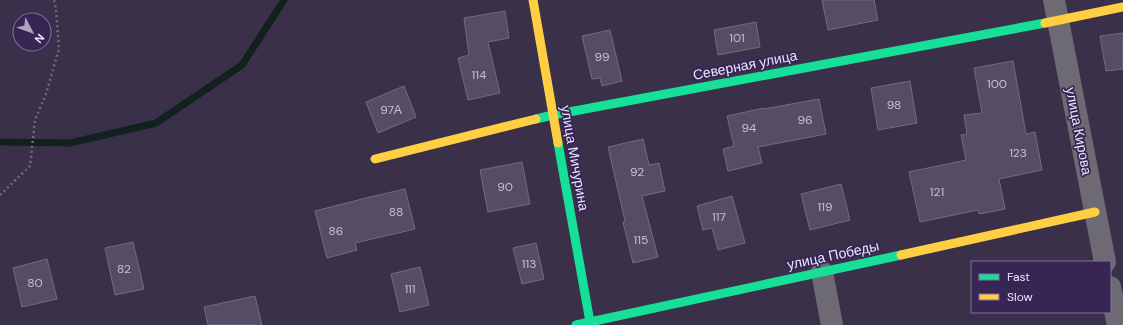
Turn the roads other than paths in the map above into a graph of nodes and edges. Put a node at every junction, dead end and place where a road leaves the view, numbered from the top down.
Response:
1 (533, 0) edge
2 (1123, 7) edge
3 (1056, 10) edge
4 (553, 115) junction
5 (374, 159) dead end
6 (1095, 212) junction
7 (1105, 261) edge
8 (822, 272) junction
9 (1111, 292) edge
10 (590, 322) junction
11 (576, 325) edge
12 (832, 325) edge
13 (1118, 325) edge

1 - 4 street, улица Мичурина
2 - 3 street, Северная улица
3 - 4 street, Северная улица
3 - 6 street, улица Кирова
4 - 5 street, Северная улица
4 - 10 street, улица Мичурина
6 - 7 street, улица Кирова
6 - 8 street, улица Победы
8 - 10 street, улица Победы
8 - 12 street
9 - 13 street
10 - 11 street, улица Победы

